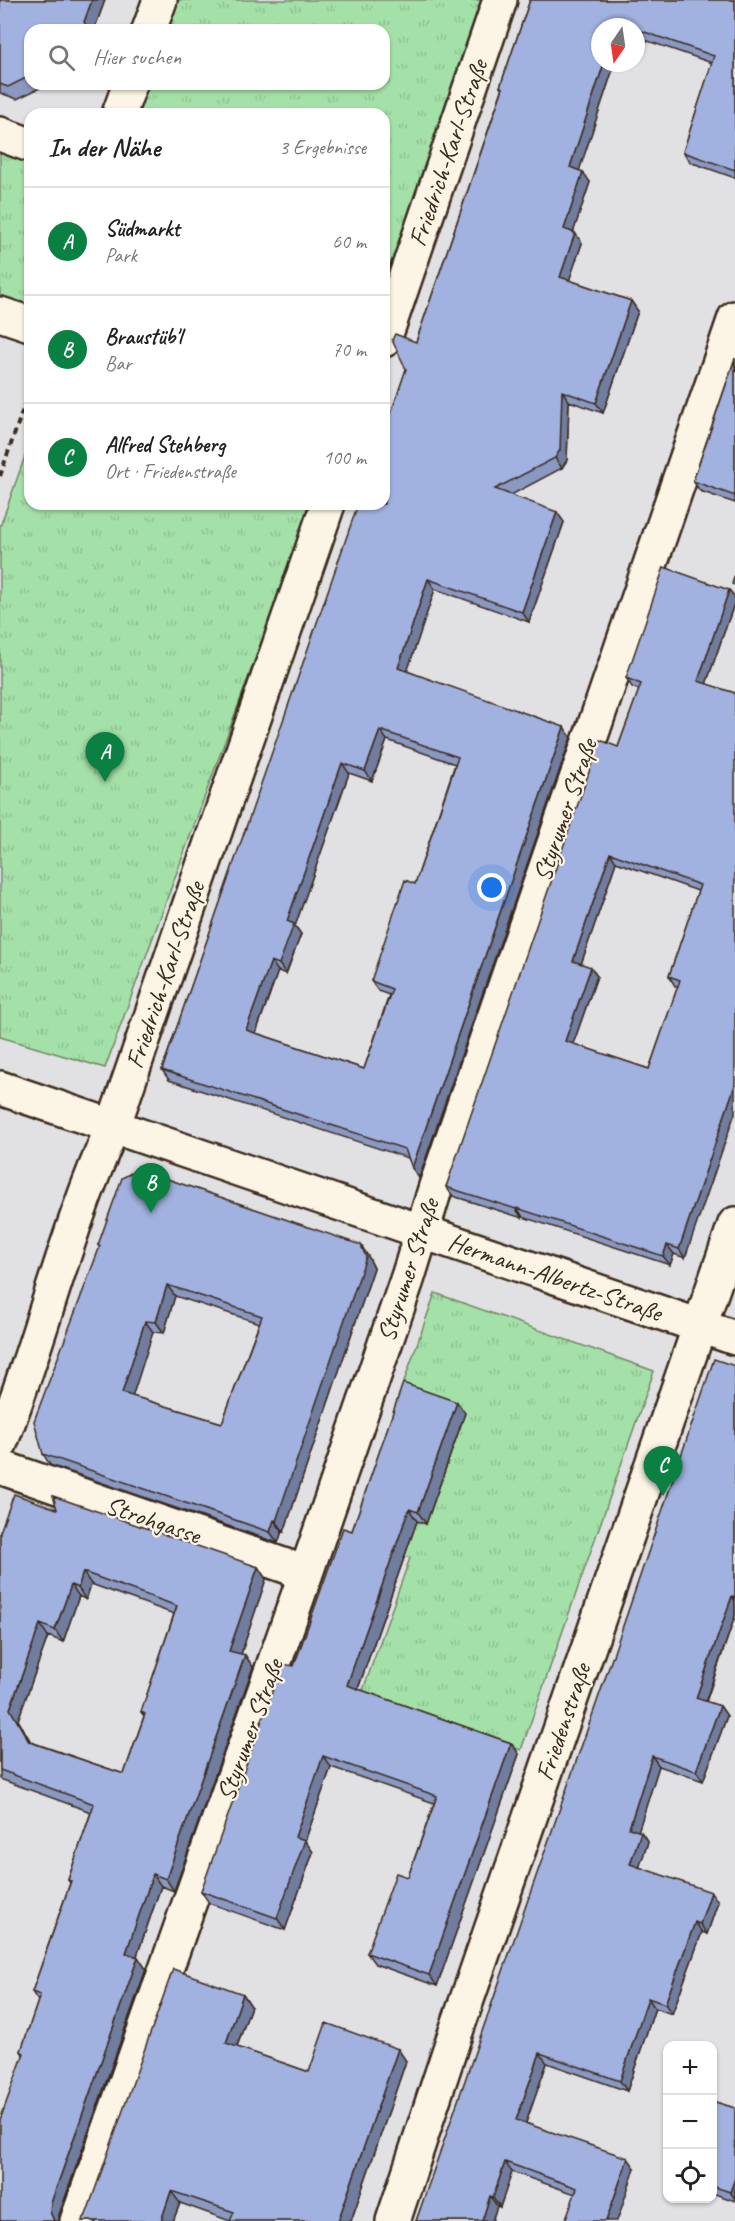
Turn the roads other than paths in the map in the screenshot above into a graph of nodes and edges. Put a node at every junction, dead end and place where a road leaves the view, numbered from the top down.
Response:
1 (160, 0) edge
2 (500, 0) edge
3 (151, 24) edge
4 (128, 90) edge
5 (121, 108) edge
6 (0, 134) edge
7 (24, 143) edge
8 (0, 314) edge
9 (735, 318) edge
10 (24, 322) edge
11 (390, 322) edge
12 (326, 510) edge
13 (0, 1088) edge
14 (112, 1127) junction
15 (735, 1224) edge
16 (421, 1231) junction
17 (700, 1326) junction
18 (735, 1338) edge
19 (0, 1444) edge
20 (0, 1467) edge
21 (306, 1573) junction
22 (77, 2221) edge
23 (393, 2221) edge

1 - 3 street
2 - 11 street, Friedrich-Karl-Straße
4 - 5 street
6 - 7 street
8 - 10 street
9 - 16 street, Styrumer Straße
12 - 14 street, Friedrich-Karl-Straße
13 - 14 street, Hermann-Albertz-Straße
14 - 16 street, Hermann-Albertz-Straße
14 - 19 street, Friedrich-Karl-Straße
15 - 17 street, Friedenstraße
16 - 17 street, Hermann-Albertz-Straße
16 - 21 street, Styrumer Straße
17 - 18 street, Hermann-Albertz-Straße
17 - 23 street, Friedenstraße
20 - 21 street, Strohgasse
21 - 22 street, Styrumer Straße

